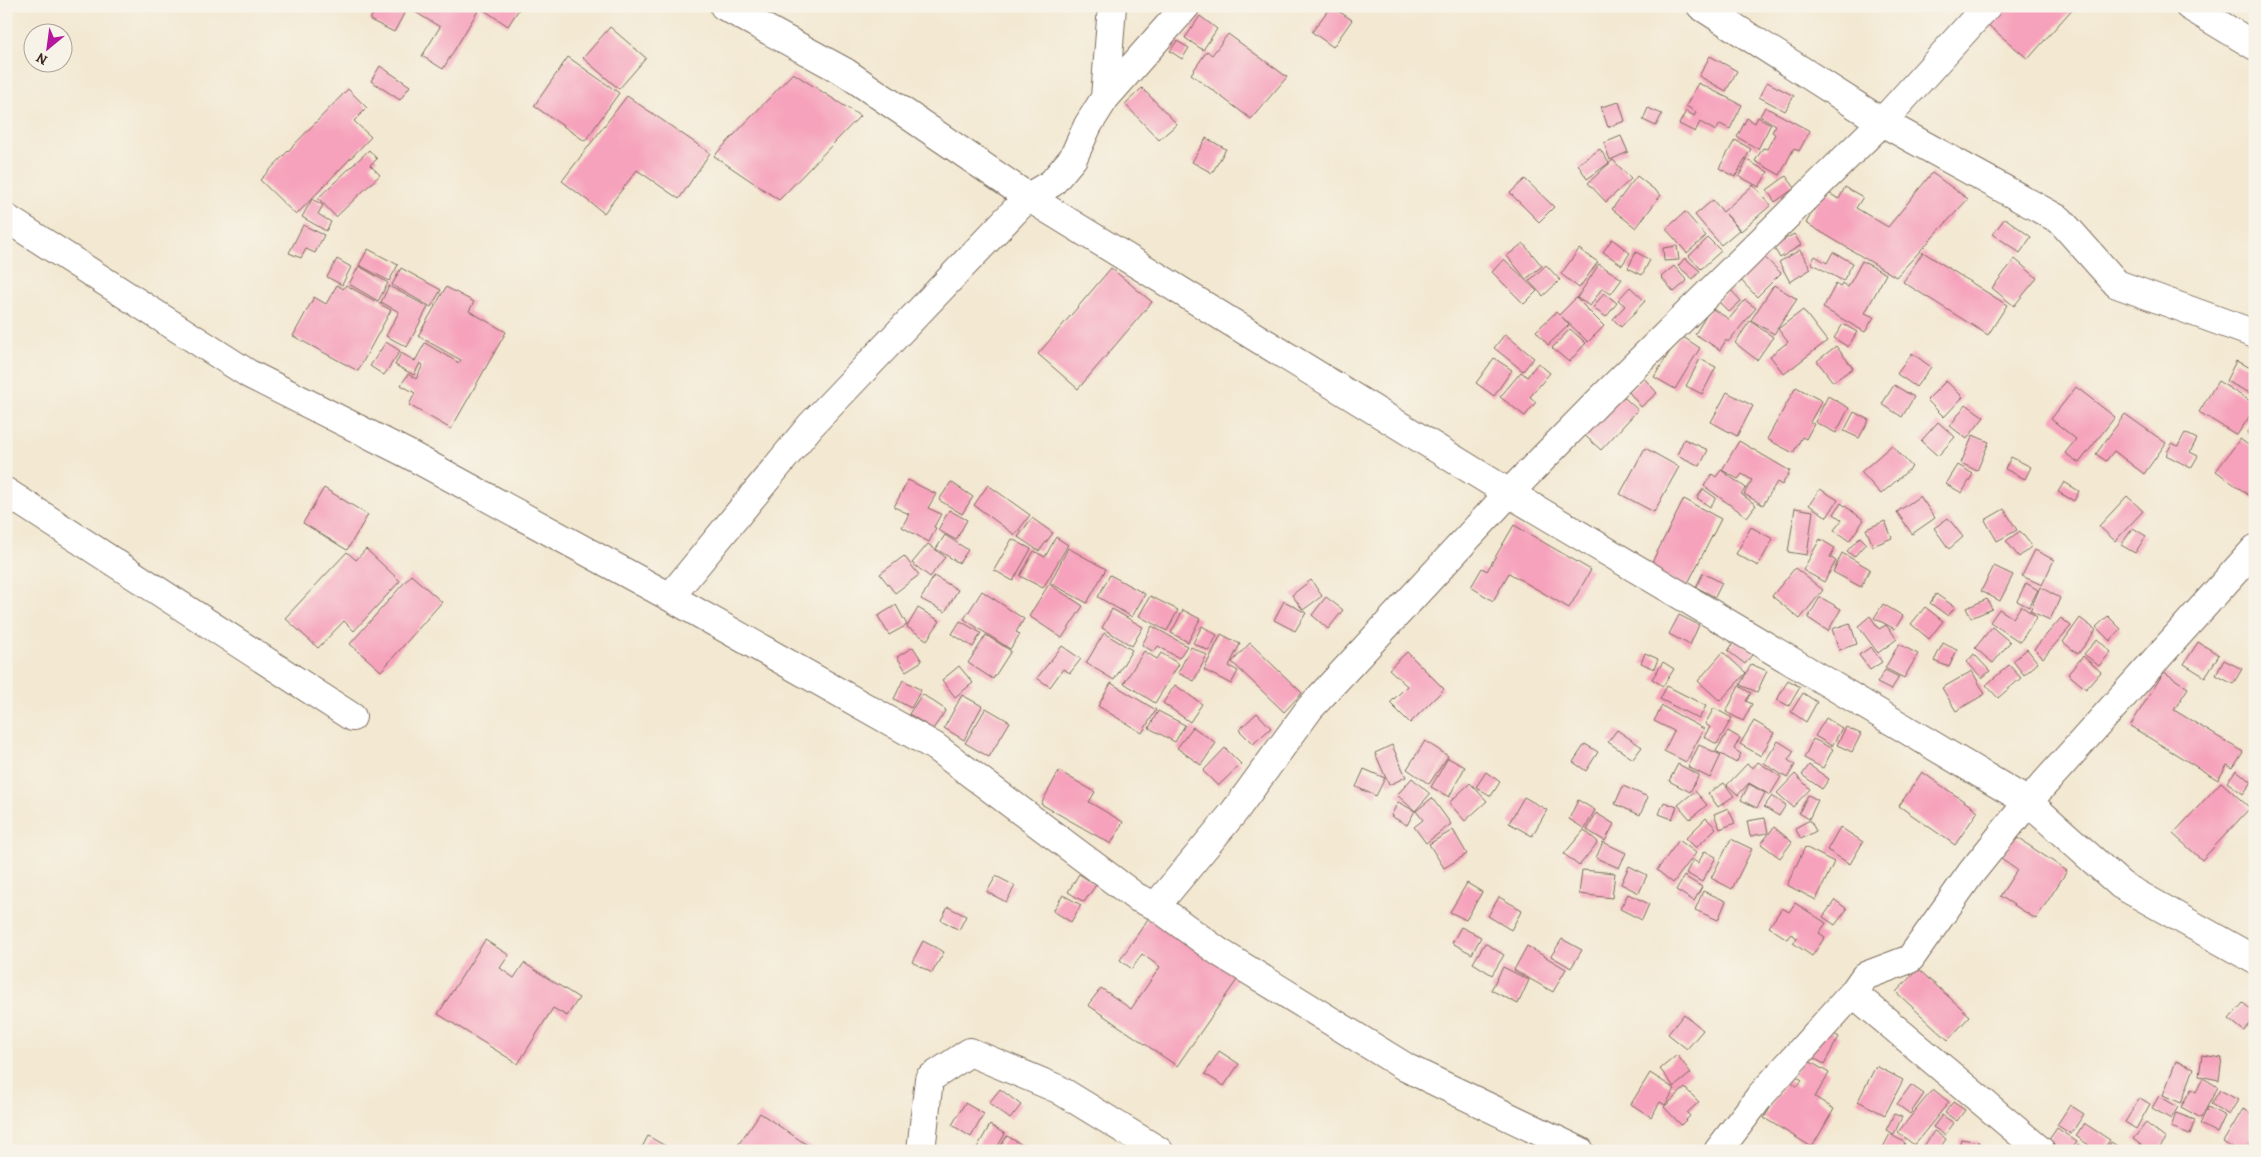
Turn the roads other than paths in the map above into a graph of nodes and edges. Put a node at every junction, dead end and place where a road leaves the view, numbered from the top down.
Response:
1 (724, 6) edge
2 (1112, 6) edge
3 (1186, 6) edge
4 (1701, 6) edge
5 (1987, 6) edge
6 (2189, 6) edge
7 (2255, 46) edge
8 (1105, 98) junction
9 (1882, 122) junction
10 (1028, 197) junction
11 (6, 218) edge
12 (2255, 334) edge
13 (6, 492) edge
14 (1509, 493) junction
15 (2255, 549) edge
16 (670, 597) junction
17 (352, 717) dead end
18 (2028, 802) junction
19 (1156, 906) junction
20 (2255, 960) edge
21 (1853, 993) junction
22 (921, 1151) edge
23 (1159, 1151) edge
24 (1580, 1151) edge
25 (1718, 1151) edge
26 (2040, 1151) edge

1 - 10 street
2 - 8 street
3 - 8 street
4 - 9 street
5 - 9 street
6 - 7 street
8 - 10 street
9 - 12 street
9 - 14 street
10 - 14 street
10 - 16 street
11 - 16 street
13 - 17 street
14 - 18 street
14 - 19 street
15 - 18 street
16 - 19 street
18 - 20 street
18 - 21 street
19 - 24 street
21 - 25 street
21 - 26 street
22 - 23 street

